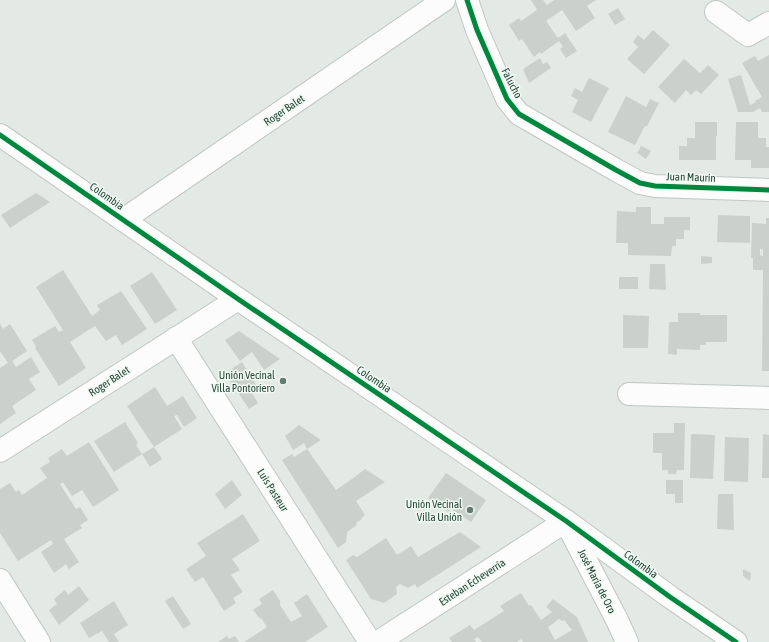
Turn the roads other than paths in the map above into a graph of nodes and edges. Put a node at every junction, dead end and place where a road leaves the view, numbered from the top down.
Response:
1 (444, 0) edge
2 (466, 0) edge
3 (716, 12) dead end
4 (769, 24) edge
5 (0, 135) edge
6 (616, 170) joint
7 (769, 190) edge
8 (123, 220) junction
9 (238, 299) junction
10 (176, 338) junction
11 (629, 394) dead end
12 (769, 398) edge
13 (0, 451) edge
14 (566, 521) junction
15 (0, 580) edge
16 (39, 642) edge
17 (370, 642) edge
18 (378, 642) edge
19 (627, 642) edge
20 (736, 642) edge

1 - 8 street, Roger Balet
2 - 6 street, Falucho
3 - 4 street
5 - 8 street, Colombia
6 - 7 street, Juan Maurín
8 - 9 street, Colombia
9 - 10 street, Roger Balet
9 - 14 street, Colombia
10 - 13 street, Roger Balet
10 - 17 street, Luis Pasteur
11 - 12 street
14 - 18 street, Esteban Echeverría
14 - 19 street, José María de Oro
14 - 20 street, Colombia
15 - 16 street

